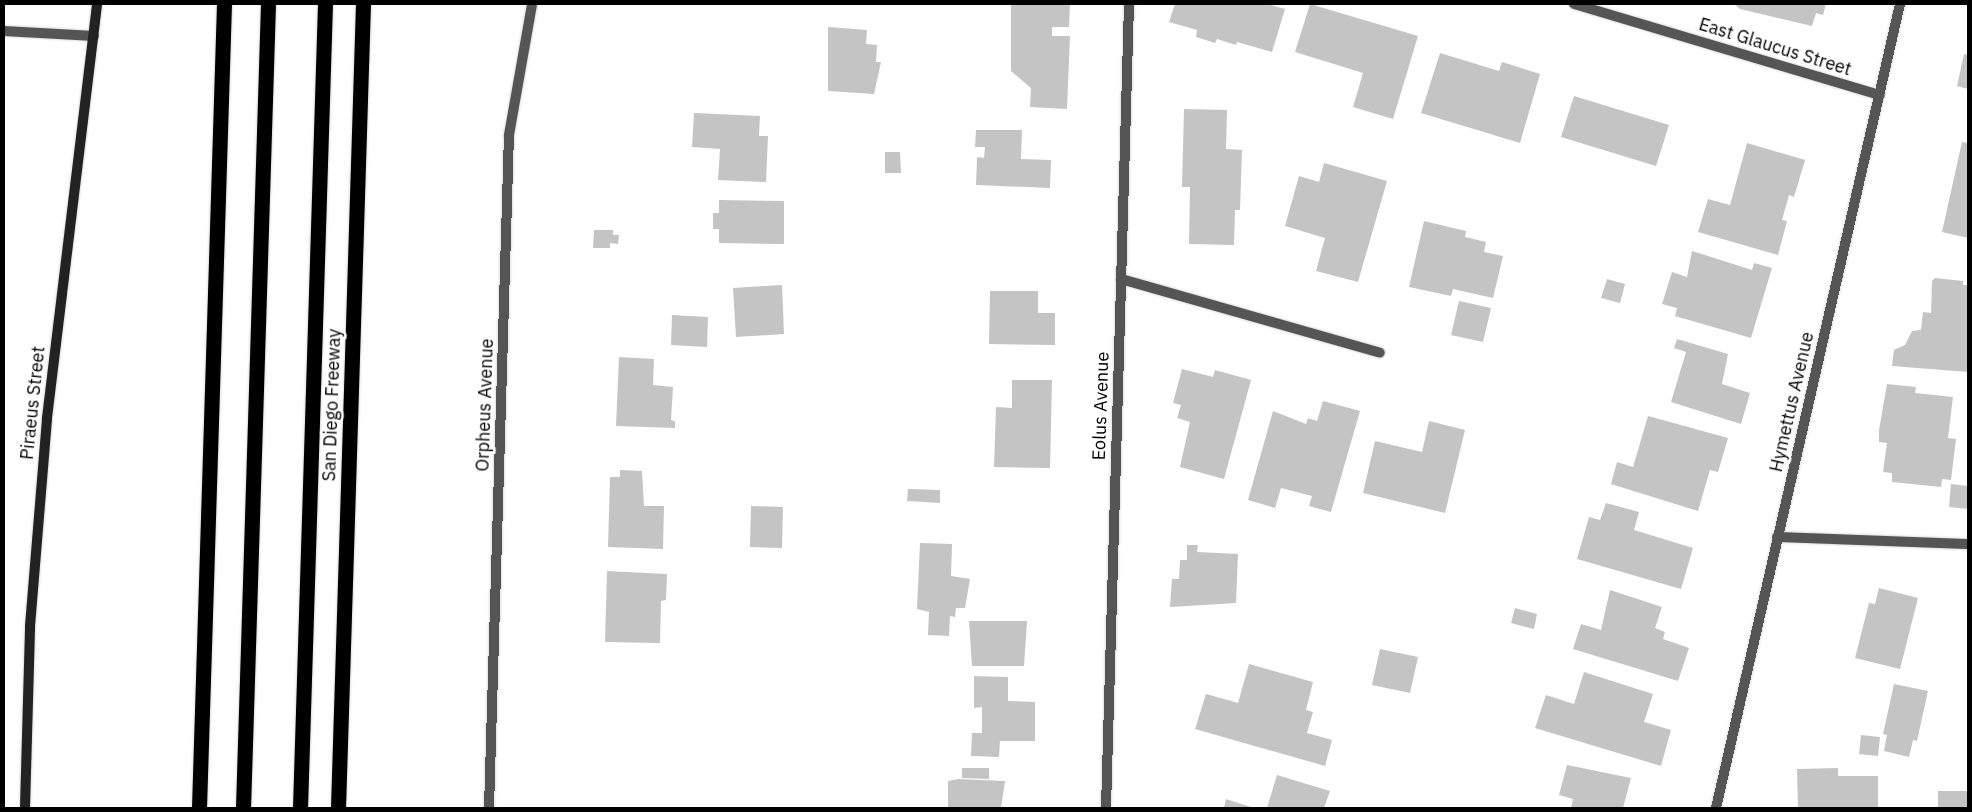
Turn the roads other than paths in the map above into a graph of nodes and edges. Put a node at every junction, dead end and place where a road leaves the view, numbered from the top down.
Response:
1 (97, 4) edge
2 (224, 4) edge
3 (268, 4) edge
4 (325, 4) edge
5 (363, 4) edge
6 (532, 4) edge
7 (1129, 4) edge
8 (1574, 4) edge
9 (1900, 4) edge
10 (4, 31) edge
11 (94, 36) junction
12 (1880, 95) junction
13 (1121, 279) junction
14 (1380, 353) dead end
15 (1777, 537) junction
16 (1968, 544) edge
17 (25, 808) edge
18 (199, 808) edge
19 (243, 808) edge
20 (300, 808) edge
21 (338, 808) edge
22 (490, 808) edge
23 (1106, 808) edge
24 (1716, 808) edge

1 - 11 main road, Piraeus Street
2 - 18 highway
3 - 19 highway
4 - 20 highway
5 - 21 highway, San Diego Freeway
6 - 22 street, Orpheus Avenue
7 - 13 street, Eolus Avenue
8 - 12 street, East Glaucus Street
9 - 12 street, Hymettus Avenue
10 - 11 street
11 - 17 main road, Piraeus Street
12 - 15 street, Hymettus Avenue
13 - 14 street
13 - 23 street, Eolus Avenue
15 - 16 street
15 - 24 street, Hymettus Avenue

